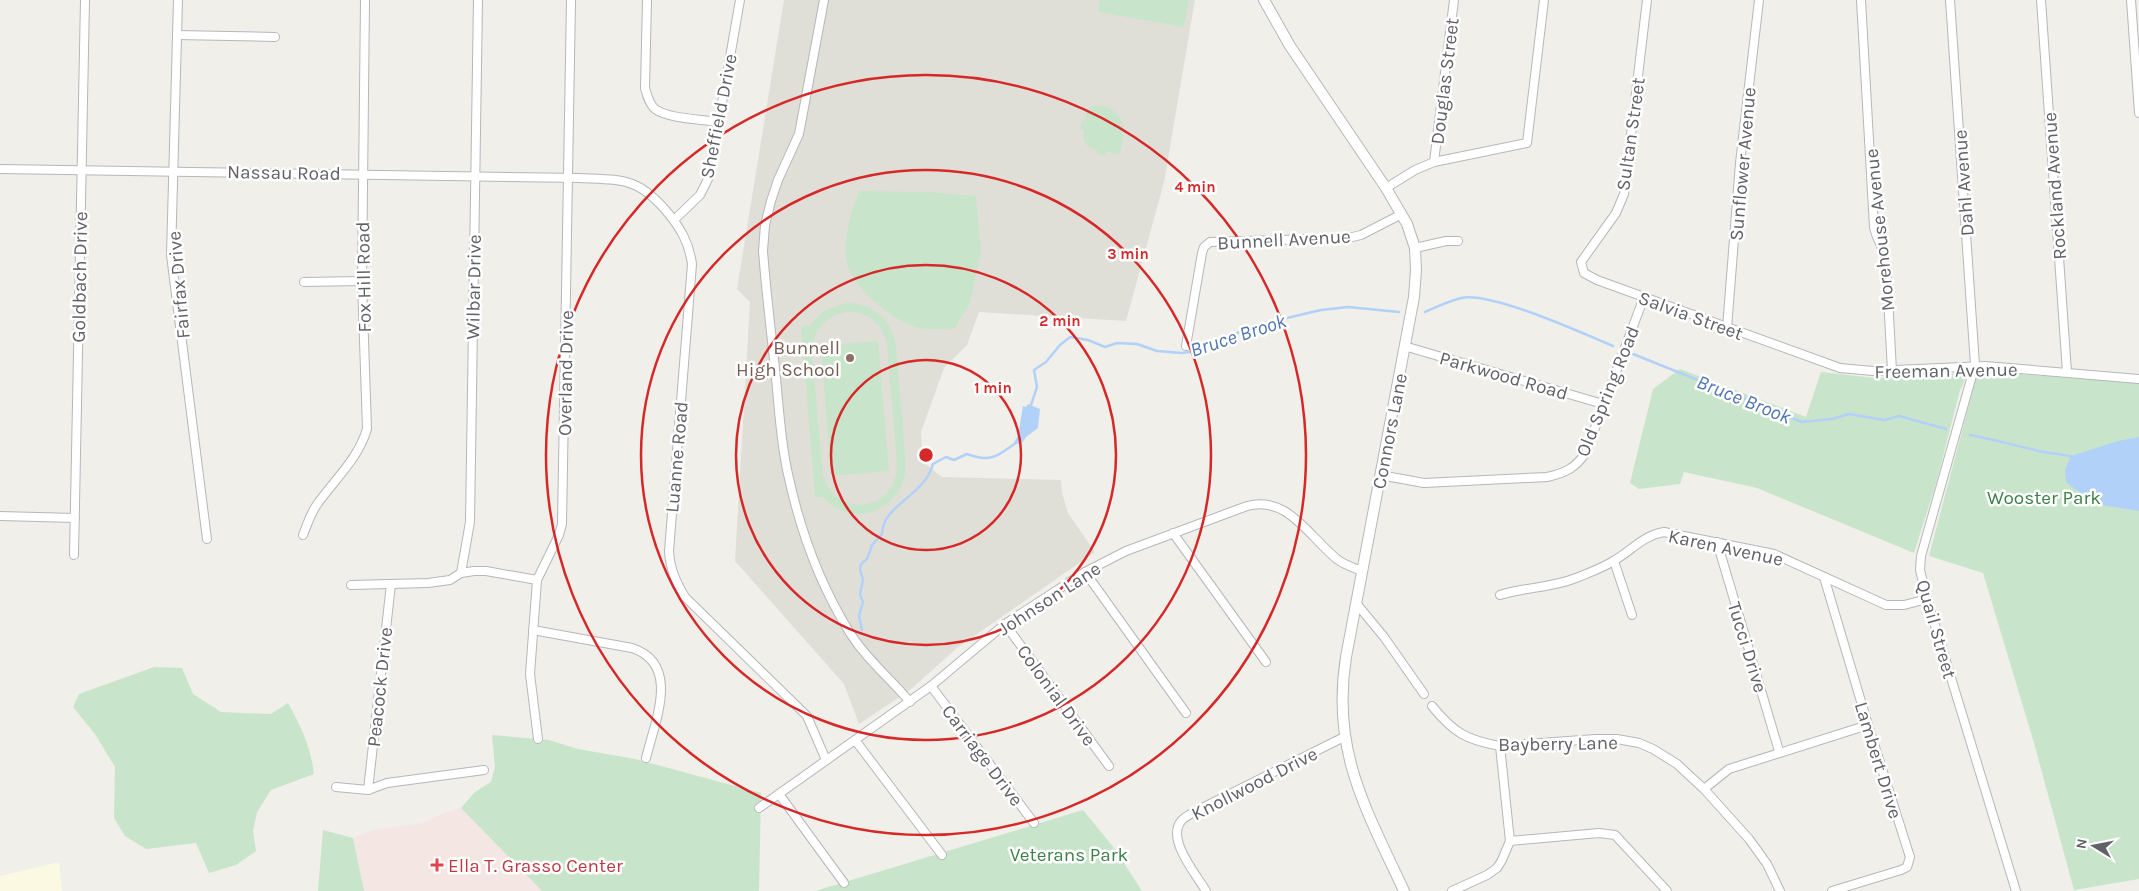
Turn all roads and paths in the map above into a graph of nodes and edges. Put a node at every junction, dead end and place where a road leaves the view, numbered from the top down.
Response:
1 (85, 0) edge
2 (178, 0) edge
3 (365, 0) edge
4 (478, 0) edge
5 (571, 0) edge
6 (647, 0) edge
7 (740, 0) edge
8 (824, 0) edge
9 (1264, 0) edge
10 (1454, 0) edge
11 (1544, 0) edge
12 (1647, 0) edge
13 (1759, 0) edge
14 (1861, 0) edge
15 (1950, 0) edge
16 (2041, 0) edge
17 (2131, 0) edge
18 (177, 35) junction
19 (276, 37) dead end
20 (2139, 110) edge
21 (2139, 114) edge
22 (718, 122) junction
23 (1434, 162) junction
24 (0, 169) edge
25 (81, 169) junction
26 (174, 170) junction
27 (362, 174) junction
28 (475, 176) junction
29 (569, 178) junction
30 (1386, 188) junction
31 (1402, 214) junction
32 (674, 220) junction
33 (1458, 241) dead end
34 (1415, 248) junction
35 (1584, 258) joint
36 (362, 281) junction
37 (304, 282) dead end
38 (1644, 297) junction
39 (1727, 328) junction
40 (1186, 346) dead end
41 (1404, 346) junction
42 (1815, 360) joint
43 (1975, 365) junction
44 (1892, 371) junction
45 (2067, 372) junction
46 (2139, 379) edge
47 (1603, 404) junction
48 (1380, 475) junction
49 (0, 516) edge
50 (75, 518) junction
51 (1173, 533) junction
52 (303, 535) dead end
53 (207, 539) dead end
54 (1716, 542) junction
55 (74, 555) dead end
56 (1614, 561) junction
57 (1362, 571) junction
58 (1085, 572) junction
59 (461, 573) junction
60 (1824, 577) junction
61 (537, 580) junction
62 (391, 584) junction
63 (351, 585) dead end
64 (1500, 595) dead end
65 (1927, 599) junction
66 (1356, 603) junction
67 (1632, 615) dead end
68 (1005, 624) junction
69 (533, 630) junction
70 (1266, 662) dead end
71 (931, 686) junction
72 (1424, 694) dead end
73 (910, 702) junction
74 (1432, 706) dead end
75 (1186, 713) dead end
76 (1868, 725) junction
77 (1344, 737) junction
78 (538, 739) dead end
79 (855, 740) junction
80 (1500, 746) junction
81 (1779, 751) junction
82 (646, 758) dead end
83 (826, 760) junction
84 (1109, 766) dead end
85 (484, 770) dead end
86 (336, 787) dead end
87 (1704, 789) junction
88 (368, 790) junction
89 (779, 794) junction
90 (759, 808) dead end
91 (1034, 823) dead end
92 (1510, 841) junction
93 (942, 856) dead end
94 (844, 883) dead end
95 (1472, 887) edge
96 (1206, 891) edge
97 (1404, 891) edge
98 (1452, 891) edge
99 (1667, 891) edge
100 (1780, 891) edge
101 (1832, 891) edge
102 (2016, 891) edge

1 - 25 street, Goldbach Drive
2 - 18 street, Fairfax Drive
3 - 27 street, Fox Hill Road
4 - 28 street, Wilbar Drive
5 - 29 street, Overland Drive
6 - 22 street
7 - 22 street, Sheffield Drive
8 - 73 street
9 - 30 street, Connors Lane
10 - 23 street, Douglas Street
11 - 23 street
12 - 35 street, Sultan Street
13 - 39 street, Sunflower Avenue
14 - 44 street, Morehouse Avenue
15 - 43 street, Dahl Avenue
16 - 45 street, Rockland Avenue
17 - 20 street
18 - 19 street
18 - 26 street, Fairfax Drive
20 - 21 street
22 - 32 street, Sheffield Drive
23 - 30 street
24 - 25 street, Nassau Road
25 - 26 street, Nassau Road
25 - 50 street, Goldbach Drive
26 - 27 street, Nassau Road
26 - 53 street, Fairfax Drive
27 - 28 street, Nassau Road
27 - 36 street, Fox Hill Road
28 - 29 street, Nassau Road
28 - 59 street, Wilbar Drive
29 - 32 street, Luanne Road
29 - 61 street, Overland Drive
30 - 31 street, Connors Lane
31 - 34 street, Connors Lane
31 - 40 street, Bunnell Avenue
32 - 83 street, Luanne Road
33 - 34 street
34 - 41 street, Connors Lane
35 - 38 street, Salvia Street
36 - 37 street
36 - 52 street, Fox Hill Road
38 - 39 street, Salvia Street
38 - 47 street, Old Spring Road
39 - 42 street, Salvia Street
41 - 47 street, Parkwood Road
41 - 48 street, Connors Lane
42 - 44 street, Freeman Avenue
43 - 44 street, Freeman Avenue
43 - 45 street, Freeman Avenue
43 - 65 street, Quail Street
45 - 46 street, Freeman Avenue
47 - 48 street, Old Spring Road
48 - 57 street, Connors Lane
49 - 50 street
50 - 55 street, Goldbach Drive
51 - 57 street, Johnson Lane
51 - 58 street, Johnson Lane
51 - 70 street
54 - 56 street, Karen Avenue
54 - 60 street, Karen Avenue
54 - 81 street, Tucci Drive
56 - 64 street, Karen Avenue
56 - 67 street
57 - 66 street, Connors Lane
58 - 68 street, Johnson Lane
58 - 75 street
59 - 61 street
59 - 62 street
60 - 65 street, Karen Avenue
60 - 76 street, Lambert Drive
61 - 69 street, Overland Drive
62 - 63 street
62 - 88 street, Peacock Drive
65 - 102 street, Quail Street
66 - 72 street
66 - 77 street, Connors Lane
68 - 71 street, Johnson Lane
68 - 84 street, Colonial Drive
69 - 78 street, Overland Drive
69 - 82 street
71 - 73 street, Johnson Lane
71 - 91 street, Carriage Drive
73 - 79 street, Johnson Lane
74 - 80 street, Bayberry Lane
76 - 81 street
76 - 101 street, Lambert Drive
77 - 96 street, Knollwood Drive
77 - 97 street, Connors Lane
79 - 83 street, Johnson Lane
79 - 93 street
80 - 87 street, Bayberry Lane
80 - 92 street
81 - 87 street
83 - 89 street, Johnson Lane
85 - 88 street
86 - 88 street
87 - 100 street, Bayberry Lane
89 - 90 street, Johnson Lane
89 - 94 street
92 - 95 street
92 - 99 street
95 - 98 street

